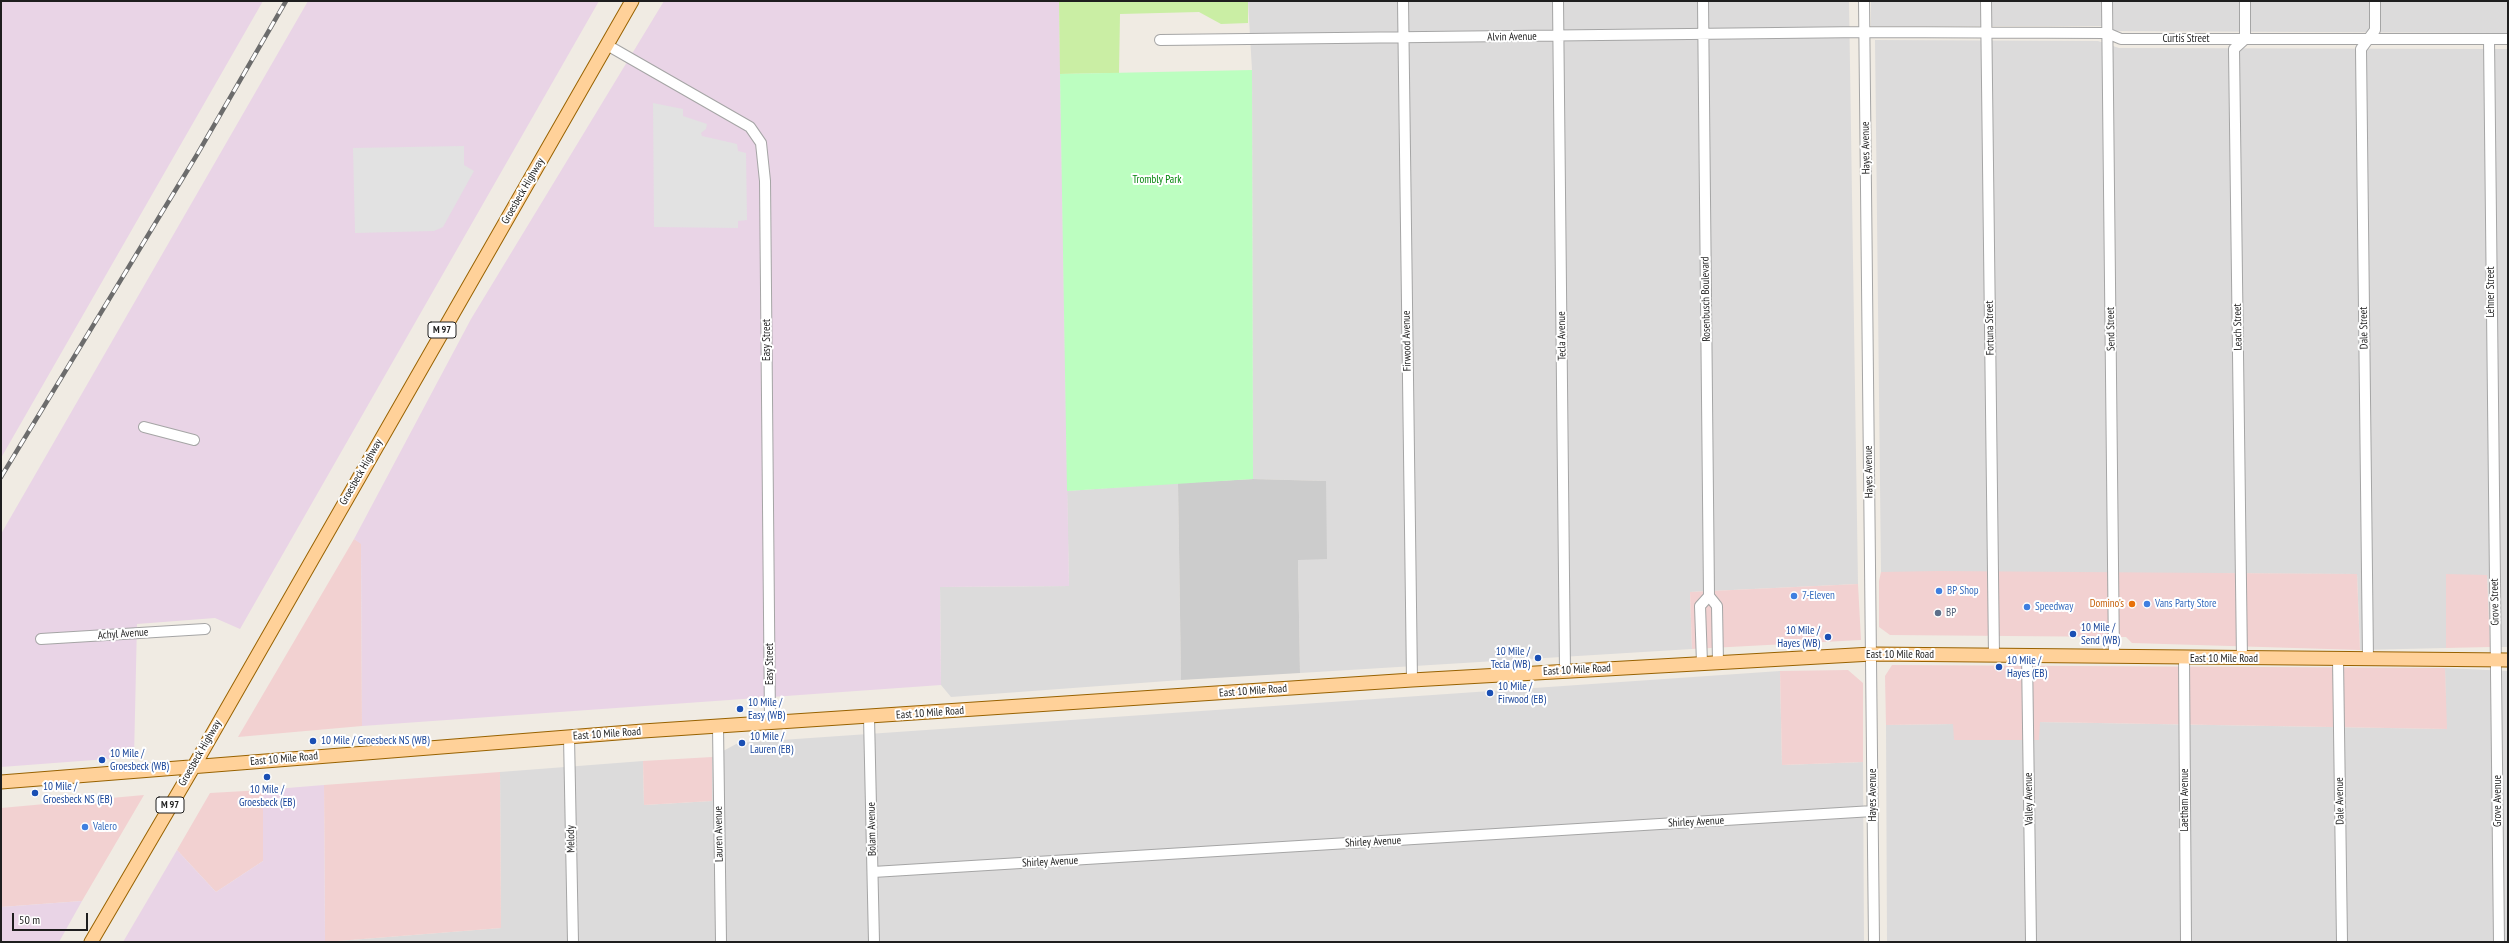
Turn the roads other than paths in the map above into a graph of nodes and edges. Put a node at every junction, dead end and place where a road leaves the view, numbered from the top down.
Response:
1 (632, 1) edge
2 (1403, 1) edge
3 (1558, 1) edge
4 (1703, 1) edge
5 (1864, 1) edge
6 (1986, 1) edge
7 (2107, 1) edge
8 (2245, 1) edge
9 (2375, 1) edge
10 (1865, 32) junction
11 (1987, 33) junction
12 (2107, 33) junction
13 (1703, 34) junction
14 (1558, 36) junction
15 (1403, 38) junction
16 (2246, 39) junction
17 (2370, 39) junction
18 (2489, 39) junction
19 (2508, 39) edge
20 (1160, 40) dead end
21 (607, 44) junction
22 (144, 427) dead end
23 (194, 440) dead end
24 (2494, 545) joint
25 (1709, 596) junction
26 (205, 628) dead end
27 (41, 639) dead end
28 (1872, 654) junction
29 (1994, 655) junction
30 (2027, 655) junction
31 (2114, 657) junction
32 (2184, 658) junction
33 (2242, 659) junction
34 (2338, 659) junction
35 (2368, 660) junction
36 (2502, 660) edge
37 (1702, 663) junction
38 (1718, 663) junction
39 (1565, 671) junction
40 (1412, 680) junction
41 (869, 717) junction
42 (770, 723) junction
43 (718, 727) junction
44 (569, 737) junction
45 (194, 766) junction
46 (1, 782) edge
47 (1873, 811) junction
48 (873, 872) junction
49 (91, 942) edge
50 (574, 942) edge
51 (721, 942) edge
52 (874, 942) edge
53 (1874, 942) edge
54 (2032, 942) edge
55 (2186, 942) edge
56 (2342, 942) edge
57 (2499, 942) edge

1 - 21 main road, Groesbeck Highway / M 97
2 - 15 street, Firwood Avenue
3 - 14 street, Tecla Avenue
4 - 13 street, Rosenbusch Boulevard
5 - 10 street, Hayes Avenue
6 - 11 street, Fortuna Street
7 - 12 street, Send Street
8 - 16 street
9 - 17 street, Dale Street
10 - 11 street, Curtis Street
10 - 13 street, Alvin Avenue
10 - 28 street, Hayes Avenue
11 - 12 street, Curtis Street
11 - 29 street, Fortuna Street
12 - 16 street, Curtis Street
12 - 31 street, Send Street
13 - 14 street, Alvin Avenue
13 - 25 street, Rosenbusch Boulevard
14 - 15 street, Alvin Avenue
14 - 39 street, Tecla Avenue
15 - 20 street, Alvin Avenue
15 - 40 street, Firwood Avenue
16 - 17 street, Curtis Street
16 - 33 street, Leach Street
17 - 18 street, Curtis Street
17 - 35 street, Dale Street
18 - 19 street, Curtis Street
18 - 24 street, Lehner Street
21 - 42 street, Easy Street
21 - 45 main road, Groesbeck Highway / M 97
22 - 23 street
24 - 36 street, Grove Street
25 - 37 street, Rosenbusch Boulevard
25 - 38 street, Rosenbusch Boulevard
26 - 27 street, Achyl Avenue
28 - 29 main road, East 10 Mile Road
28 - 38 main road, East 10 Mile Road
28 - 47 street, Hayes Avenue
29 - 30 main road, East 10 Mile Road
30 - 31 main road, East 10 Mile Road
30 - 54 street, Valley Avenue
31 - 32 main road, East 10 Mile Road
32 - 33 main road, East 10 Mile Road
32 - 55 street, Laetham Avenue
33 - 34 main road, East 10 Mile Road
34 - 35 main road, East 10 Mile Road
34 - 56 street, Dale Avenue
35 - 36 main road, East 10 Mile Road
36 - 57 street, Grove Avenue
37 - 38 main road, East 10 Mile Road
37 - 39 main road, East 10 Mile Road
39 - 40 main road, East 10 Mile Road
40 - 41 main road, East 10 Mile Road
41 - 42 main road, East 10 Mile Road
41 - 48 street, Bolam Avenue
42 - 43 main road, East 10 Mile Road
43 - 44 main road, East 10 Mile Road
43 - 51 street, Lauren Avenue
44 - 45 main road, East 10 Mile Road
44 - 50 street, Melody
45 - 46 main road, East 10 Mile Road
45 - 49 main road, Groesbeck Highway / M 97
47 - 48 street, Shirley Avenue
47 - 53 street, Hayes Avenue
48 - 52 street, Bolam Avenue

